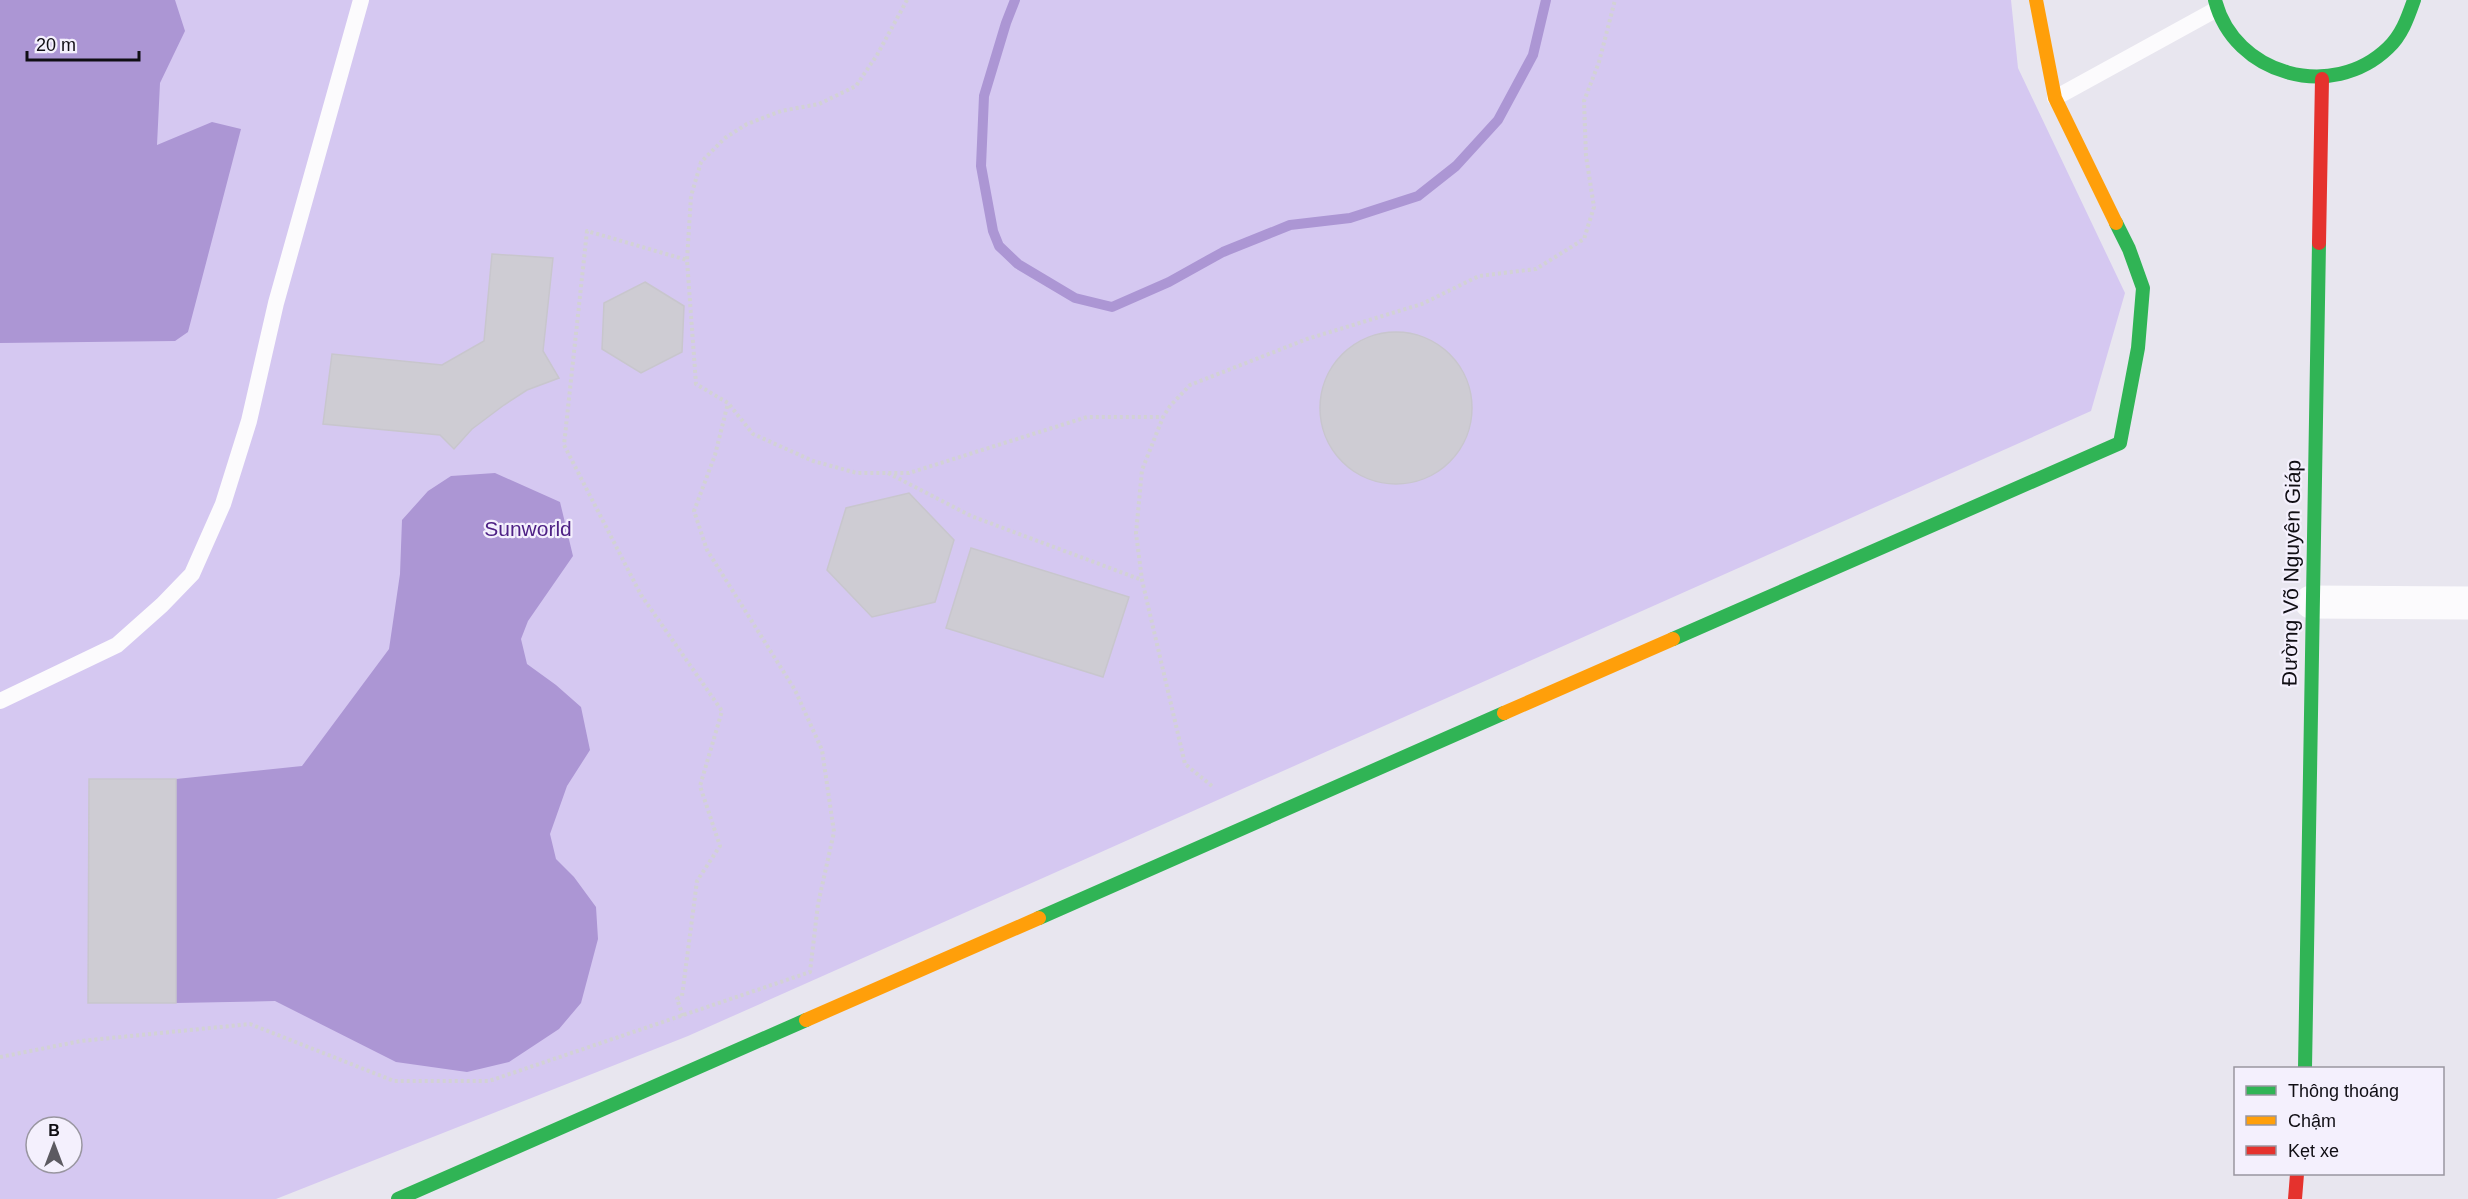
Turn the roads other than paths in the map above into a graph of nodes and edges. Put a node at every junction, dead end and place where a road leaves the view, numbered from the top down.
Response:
1 (361, 0) edge
2 (2036, 0) edge
3 (2414, 0) edge
4 (2216, 4) edge
5 (2322, 79) junction
6 (2055, 98) junction
7 (2311, 602) junction
8 (2468, 603) edge
9 (0, 701) edge
10 (2305, 1067) edge
11 (2297, 1175) edge
12 (398, 1199) edge
13 (2295, 1199) edge

1 - 9 lane
2 - 6 street
3 - 5 street
4 - 5 street
4 - 6 lane
5 - 7 street, Đường Võ Nguyên Giáp
6 - 12 street
7 - 8 street
7 - 10 street, Đường Võ Nguyên Giáp
11 - 13 street

